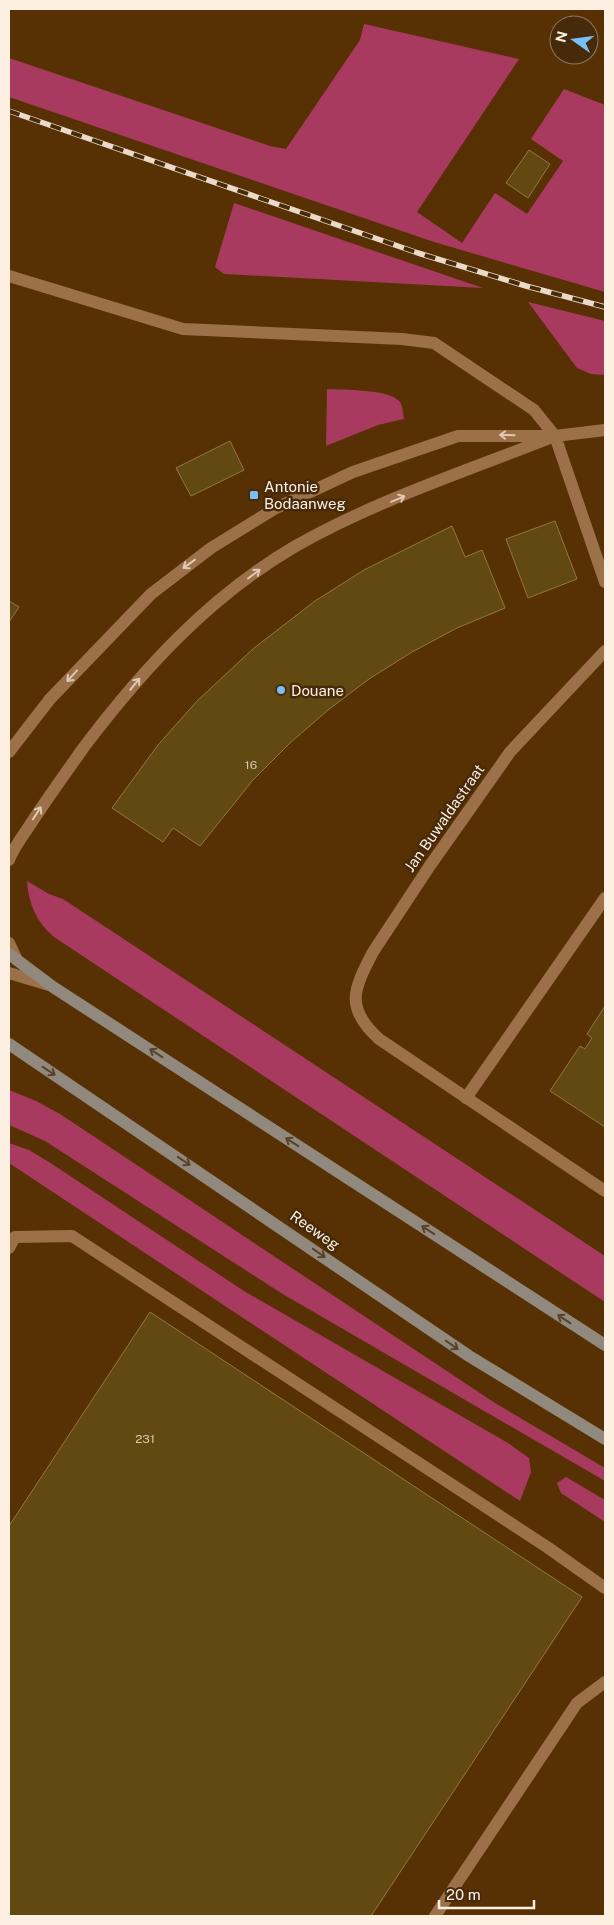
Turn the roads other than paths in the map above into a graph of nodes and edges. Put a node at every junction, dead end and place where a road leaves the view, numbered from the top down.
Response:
1 (9, 276) edge
2 (605, 430) edge
3 (555, 436) junction
4 (605, 582) edge
5 (605, 651) edge
6 (9, 752) edge
7 (9, 860) edge
8 (605, 898) edge
9 (9, 943) edge
10 (13, 957) edge
11 (9, 973) edge
12 (53, 987) junction
13 (9, 1044) edge
14 (466, 1098) junction
15 (605, 1191) edge
16 (9, 1248) edge
17 (605, 1345) edge
18 (605, 1439) edge
19 (605, 1588) edge
20 (605, 1682) edge
21 (435, 1916) edge

1 - 3 street
2 - 3 street
3 - 4 street
3 -> 6 street
7 -> 3 street
5 - 14 street, Jan Buwaldastraat
8 - 14 street
9 - 10 street
10 - 12 main road
11 - 12 street
17 -> 12 main road
13 -> 18 main road, Reeweg
14 - 15 street
16 - 19 street
20 - 21 street

